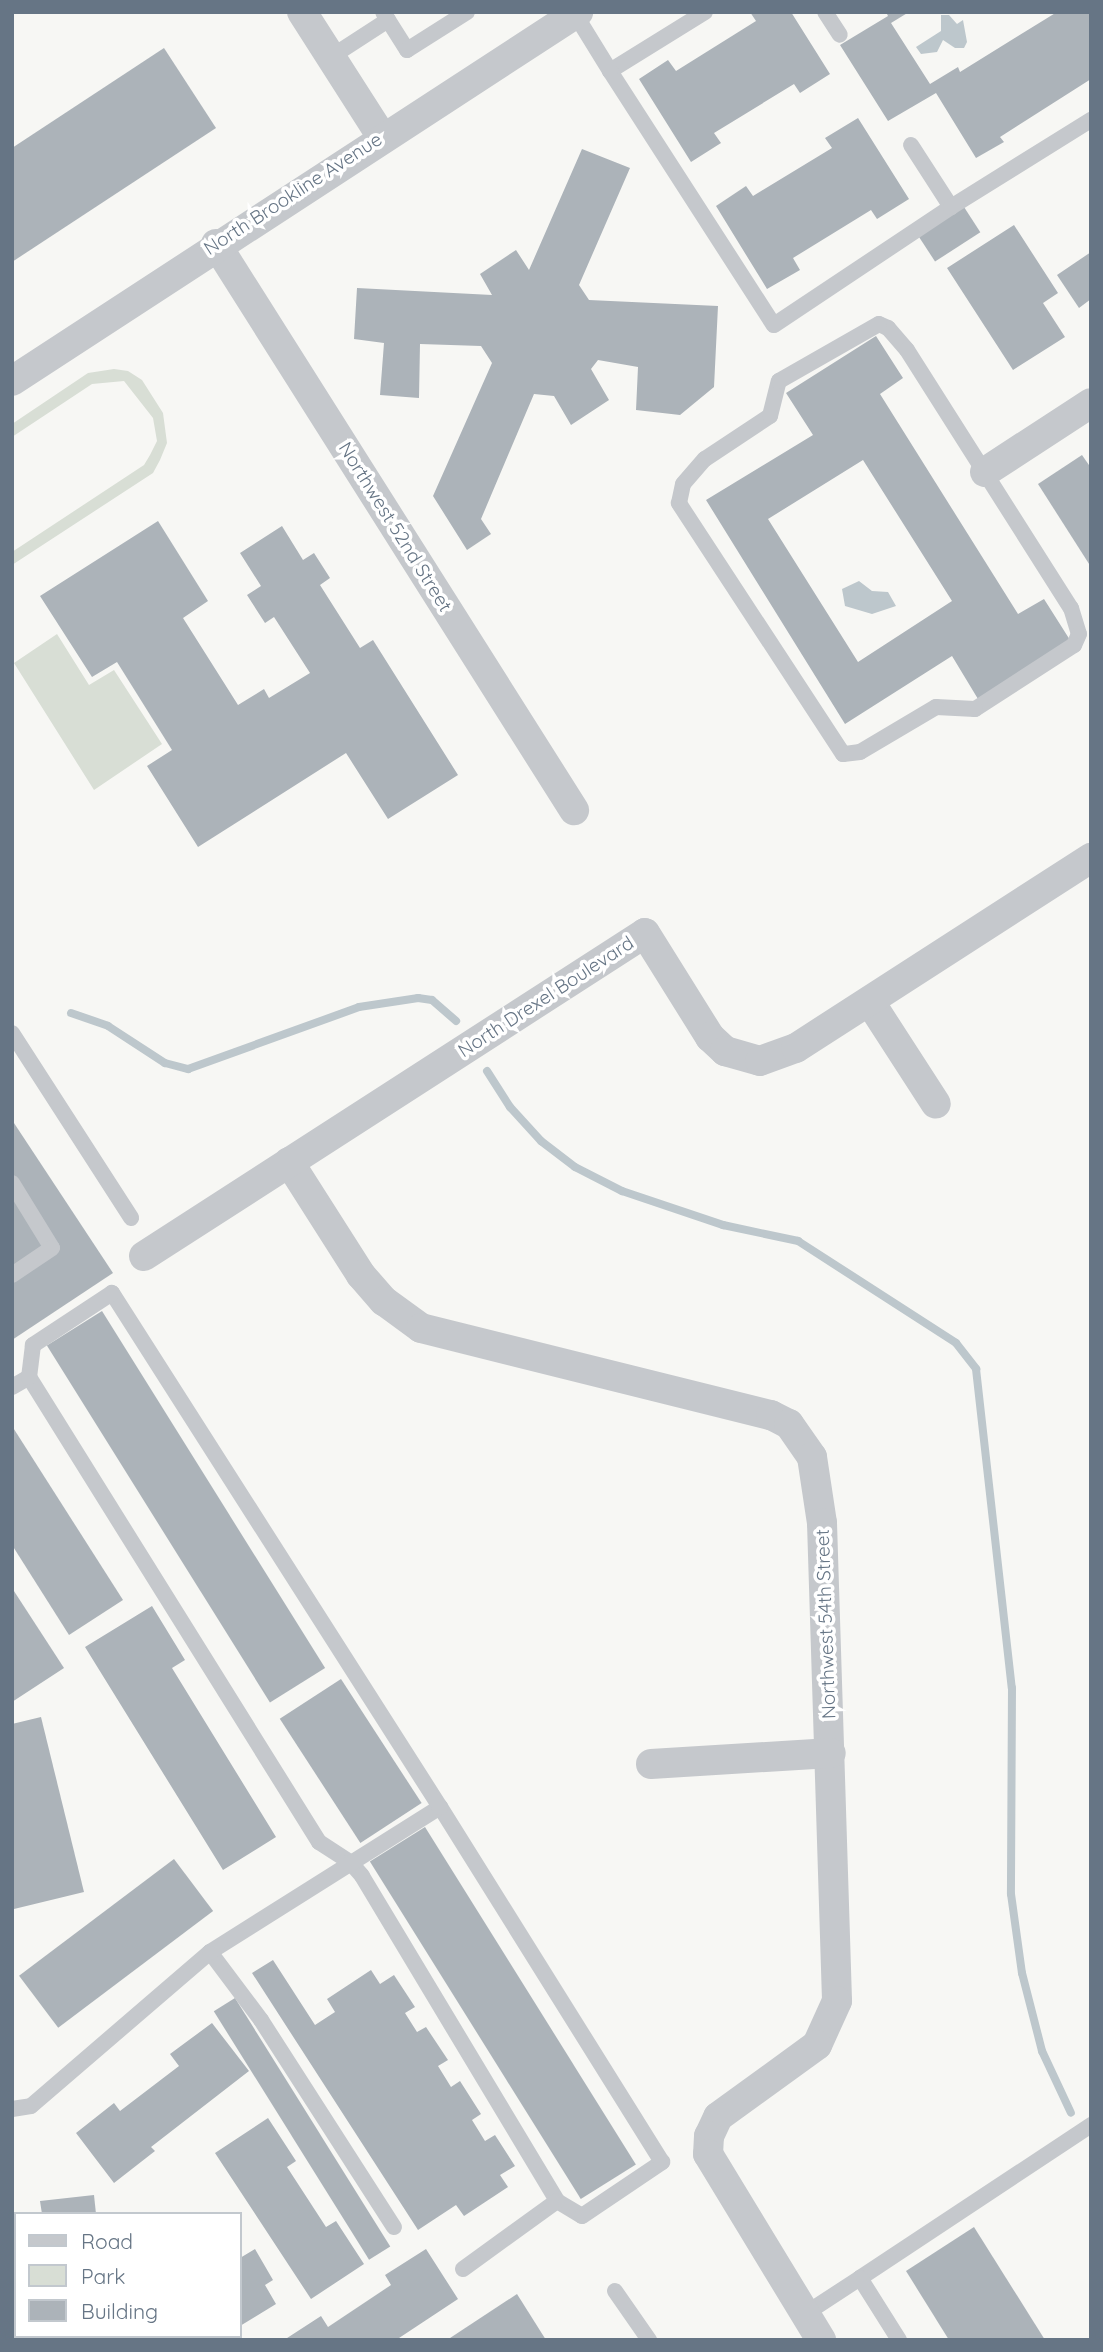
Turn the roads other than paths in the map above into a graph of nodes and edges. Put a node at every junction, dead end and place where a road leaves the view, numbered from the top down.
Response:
1 (302, 12) edge
2 (467, 12) edge
3 (705, 12) edge
4 (825, 12) edge
5 (576, 13) edge
6 (386, 16) edge
7 (840, 35) dead end
8 (331, 57) junction
9 (610, 71) junction
10 (1091, 120) edge
11 (382, 136) junction
12 (911, 145) dead end
13 (951, 207) junction
14 (216, 244) junction
15 (12, 382) edge
16 (1091, 403) edge
17 (985, 472) junction
18 (1085, 632) edge
19 (574, 810) dead end
20 (1091, 858) edge
21 (870, 1002) junction
22 (12, 1033) edge
23 (936, 1104) dead end
24 (289, 1162) junction
25 (12, 1183) edge
26 (131, 1218) dead end
27 (144, 1256) dead end
28 (12, 1275) edge
29 (29, 1377) junction
30 (12, 1387) edge
31 (831, 1753) junction
32 (651, 1764) dead end
33 (440, 1807) junction
34 (350, 1862) junction
35 (211, 1952) junction
36 (12, 2109) edge
37 (1089, 2131) edge
38 (557, 2200) junction
39 (394, 2227) dead end
40 (463, 2269) dead end
41 (860, 2278) junction
42 (615, 2291) dead end
43 (805, 2314) junction
44 (649, 2340) edge
45 (821, 2340) edge
46 (899, 2340) edge

1 - 8 street
2 - 6 lane
3 - 9 lane
4 - 7 lane
5 - 9 lane
5 - 11 street, North Brookline Avenue
6 - 8 lane
8 - 11 street
9 - 13 lane
10 - 13 lane
11 - 14 street, North Brookline Avenue
12 - 13 lane
14 - 15 street, North Brookline Avenue
14 - 19 street, Northwest 52nd Street
16 - 17 street
17 - 18 lane
17 - 18 lane
20 - 21 street, North Drexel Boulevard
21 - 23 street
21 - 24 street, North Drexel Boulevard
22 - 26 lane
24 - 27 street, North Drexel Boulevard
24 - 31 street, Northwest 54th Street
25 - 28 lane
29 - 30 lane
29 - 33 lane
29 - 34 lane
31 - 32 street
31 - 43 street, Northwest 54th Street
33 - 34 lane
33 - 38 lane
34 - 35 lane
34 - 38 lane
35 - 36 lane
35 - 39 lane
37 - 41 lane
38 - 40 lane
41 - 43 lane
41 - 46 lane
42 - 44 lane
43 - 45 street, Northwest 54th Street

